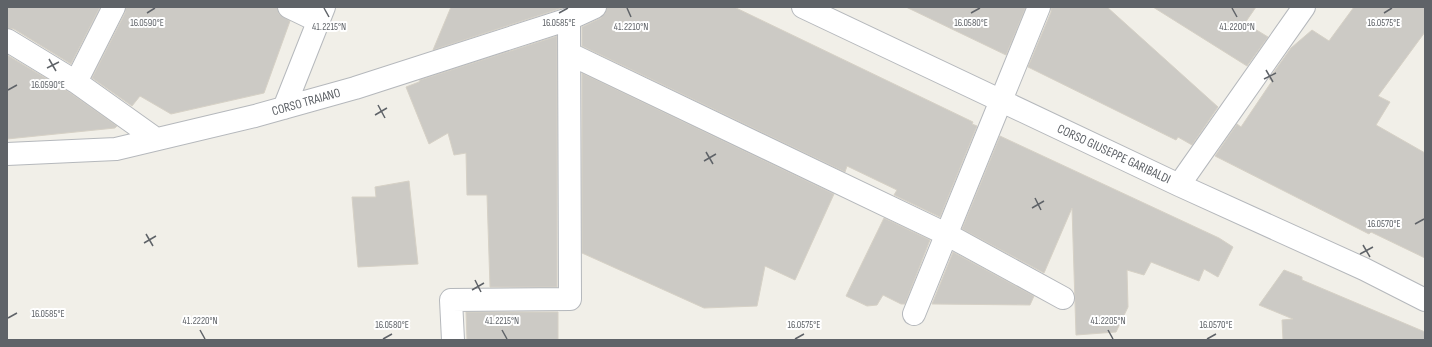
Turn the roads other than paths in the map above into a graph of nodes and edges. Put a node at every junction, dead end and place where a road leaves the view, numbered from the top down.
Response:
1 (114, 7) edge
2 (289, 7) edge
3 (595, 7) edge
4 (803, 7) edge
5 (1039, 7) edge
6 (1304, 7) edge
7 (321, 14) edge
8 (569, 19) junction
9 (7, 40) edge
10 (570, 54) junction
11 (76, 82) junction
12 (1002, 101) junction
13 (284, 108) junction
14 (156, 139) junction
15 (7, 154) edge
16 (1179, 185) junction
17 (946, 234) junction
18 (1063, 298) dead end
19 (1425, 300) edge
20 (914, 314) dead end
21 (453, 340) edge

1 - 11 street
2 - 7 street
3 - 8 street, CORSO TRAIANO
4 - 12 street, CORSO GIUSEPPE GARIBALDI
5 - 12 street
6 - 16 street
7 - 13 street
8 - 10 street
8 - 13 street, CORSO TRAIANO
9 - 11 street
10 - 17 street
10 - 21 street
11 - 14 street
12 - 16 street, CORSO GIUSEPPE GARIBALDI
12 - 17 street
13 - 14 street, CORSO TRAIANO
14 - 15 street, CORSO TRAIANO
16 - 19 street, CORSO GIUSEPPE GARIBALDI
17 - 18 street
17 - 20 street

